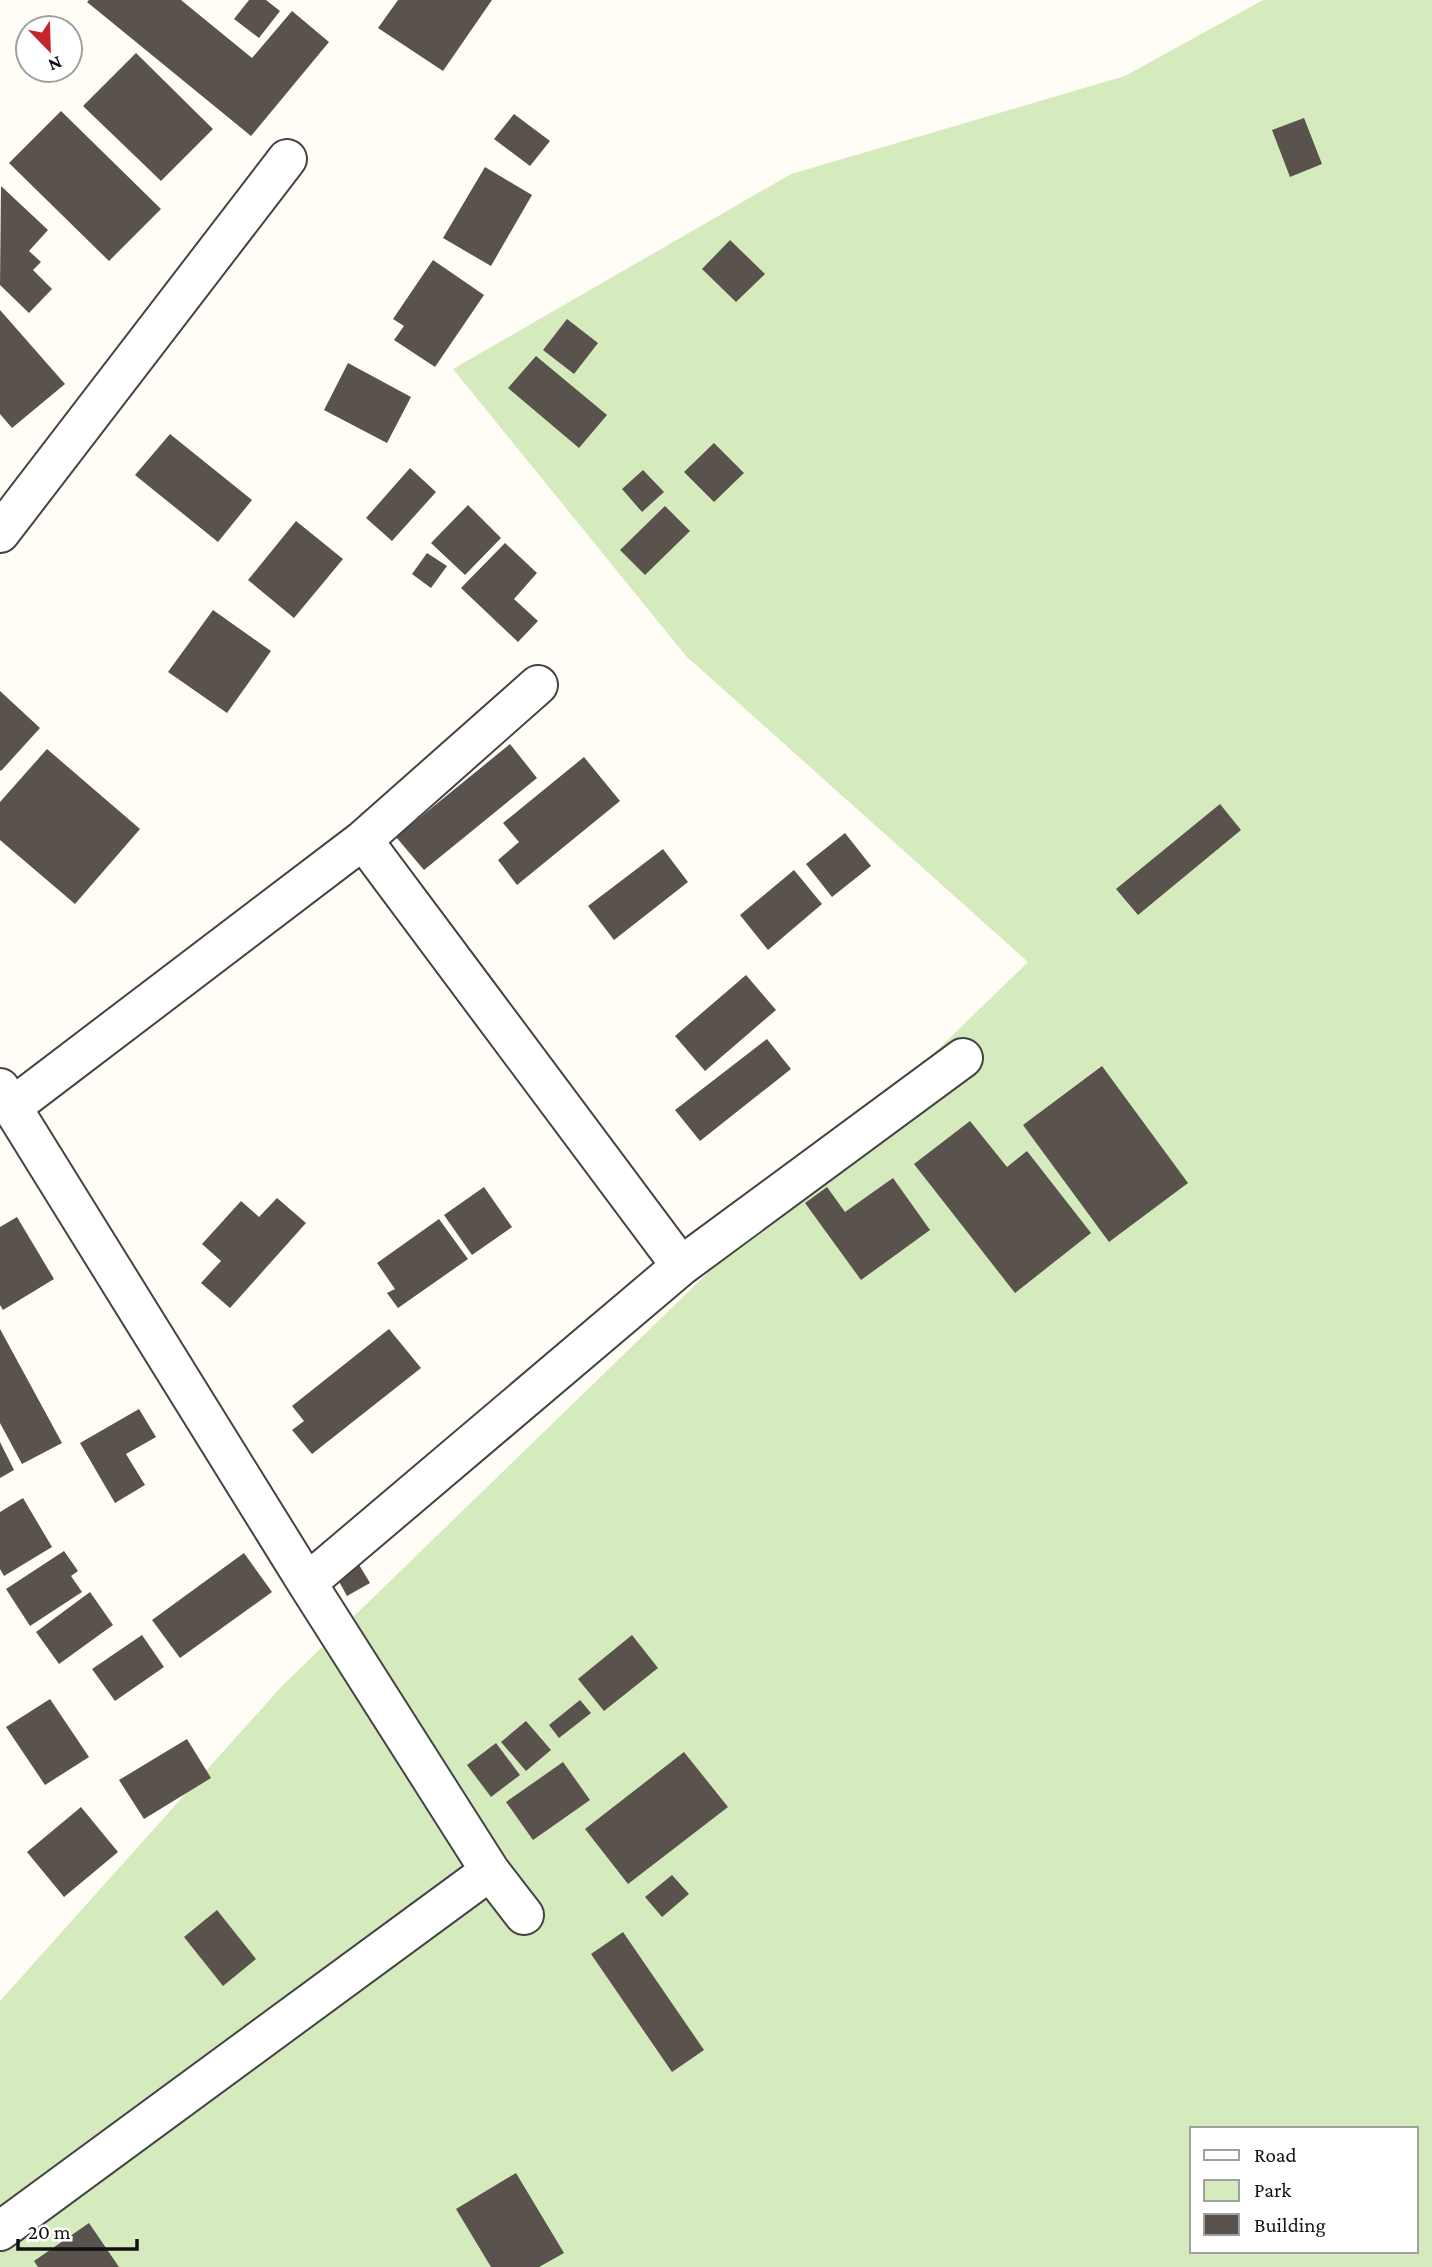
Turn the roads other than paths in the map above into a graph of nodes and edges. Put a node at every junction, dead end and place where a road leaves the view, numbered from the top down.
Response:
1 (288, 159) dead end
2 (0, 533) edge
3 (538, 685) dead end
4 (363, 840) junction
5 (963, 1058) dead end
6 (6, 1098) edge
7 (681, 1266) junction
8 (307, 1583) junction
9 (490, 1871) junction
10 (524, 1915) dead end
11 (0, 2231) edge

1 - 2 street
3 - 4 street
4 - 6 street
4 - 7 street
5 - 7 street
6 - 8 street
7 - 8 street
8 - 9 street
9 - 10 street
9 - 11 street

